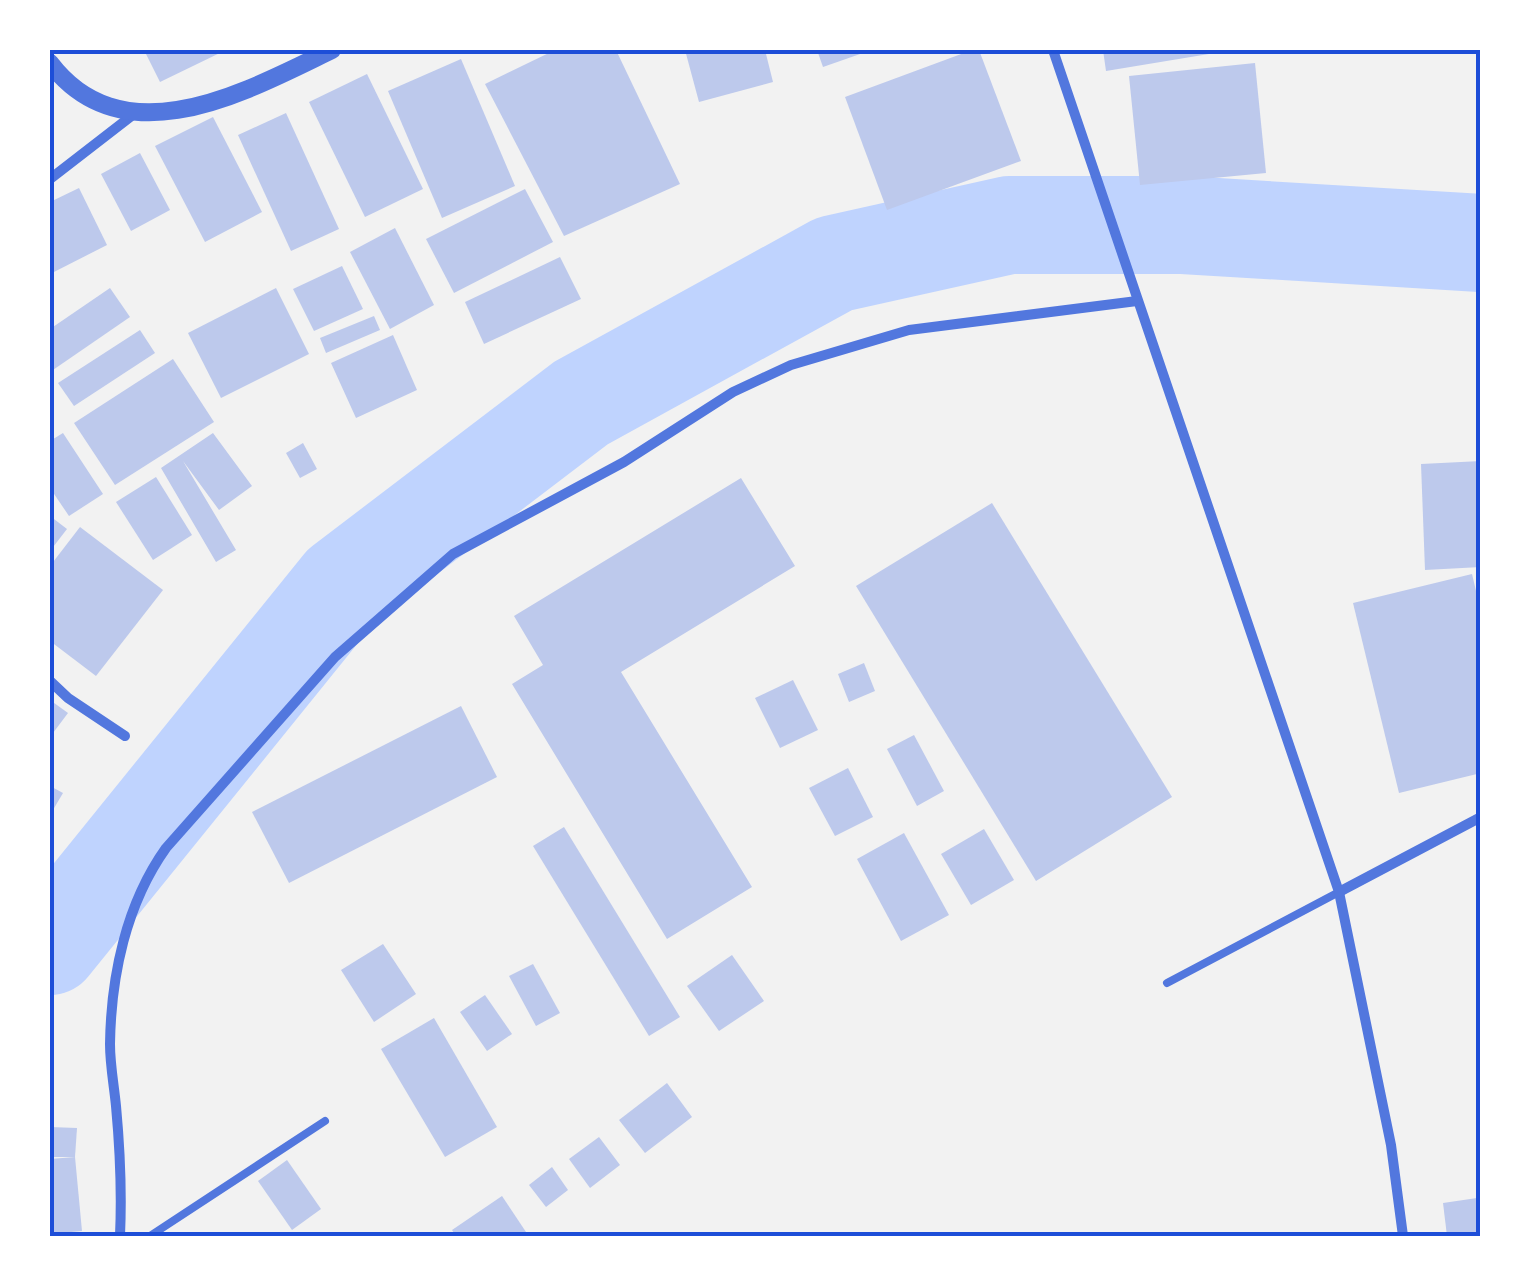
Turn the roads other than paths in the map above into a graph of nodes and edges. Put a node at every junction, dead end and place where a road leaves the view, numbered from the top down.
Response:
1 (332, 50) edge
2 (1053, 50) edge
3 (51, 65) edge
4 (134, 114) junction
5 (50, 179) edge
6 (1137, 301) junction
7 (50, 682) edge
8 (125, 736) dead end
9 (1481, 817) edge
10 (1339, 892) junction
11 (1167, 983) dead end
12 (325, 1121) dead end
13 (120, 1236) edge
14 (150, 1236) edge
15 (1403, 1236) edge

1 - 4 street
2 - 6 street
3 - 4 street
4 - 5 street
6 - 10 street
6 - 13 street
7 - 8 street
9 - 10 street
10 - 11 lane
10 - 15 street
12 - 14 lane

